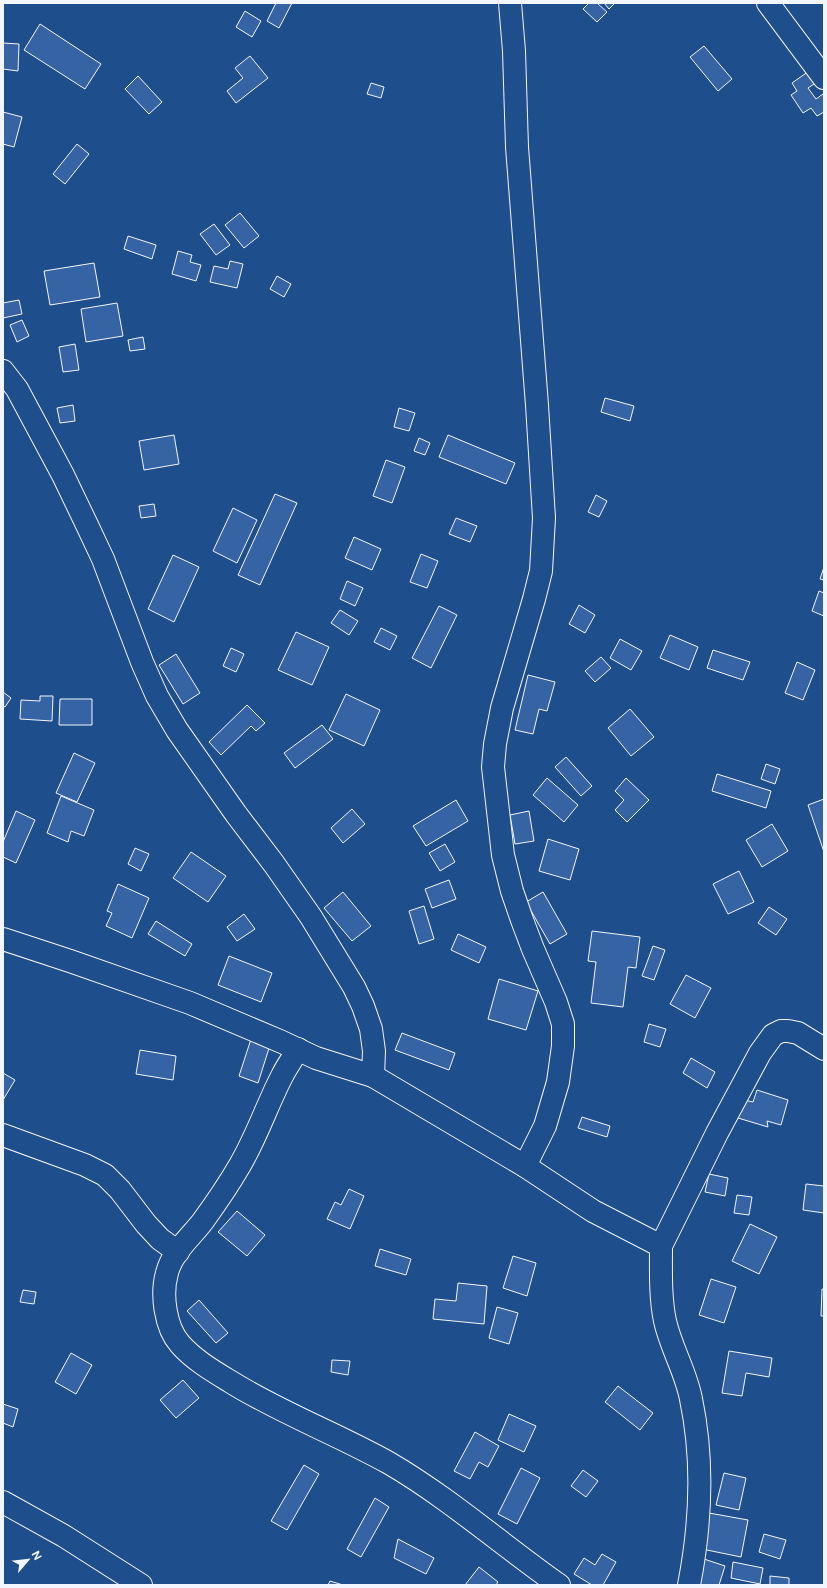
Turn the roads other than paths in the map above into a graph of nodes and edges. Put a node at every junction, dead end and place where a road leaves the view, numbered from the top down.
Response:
1 (510, 3) edge
2 (768, 3) edge
3 (824, 78) edge
4 (3, 371) edge
5 (3, 939) edge
6 (298, 1048) junction
7 (824, 1049) edge
8 (372, 1076) junction
9 (3, 1135) edge
10 (525, 1166) junction
11 (660, 1246) junction
12 (178, 1252) junction
13 (3, 1502) edge
14 (141, 1585) edge
15 (559, 1585) edge
16 (688, 1585) edge

1 - 10 street
2 - 3 street
4 - 8 street
5 - 6 street
6 - 8 street
6 - 12 street
7 - 11 street
8 - 10 street
9 - 12 street
10 - 11 street
11 - 16 street
12 - 15 street
13 - 14 street

